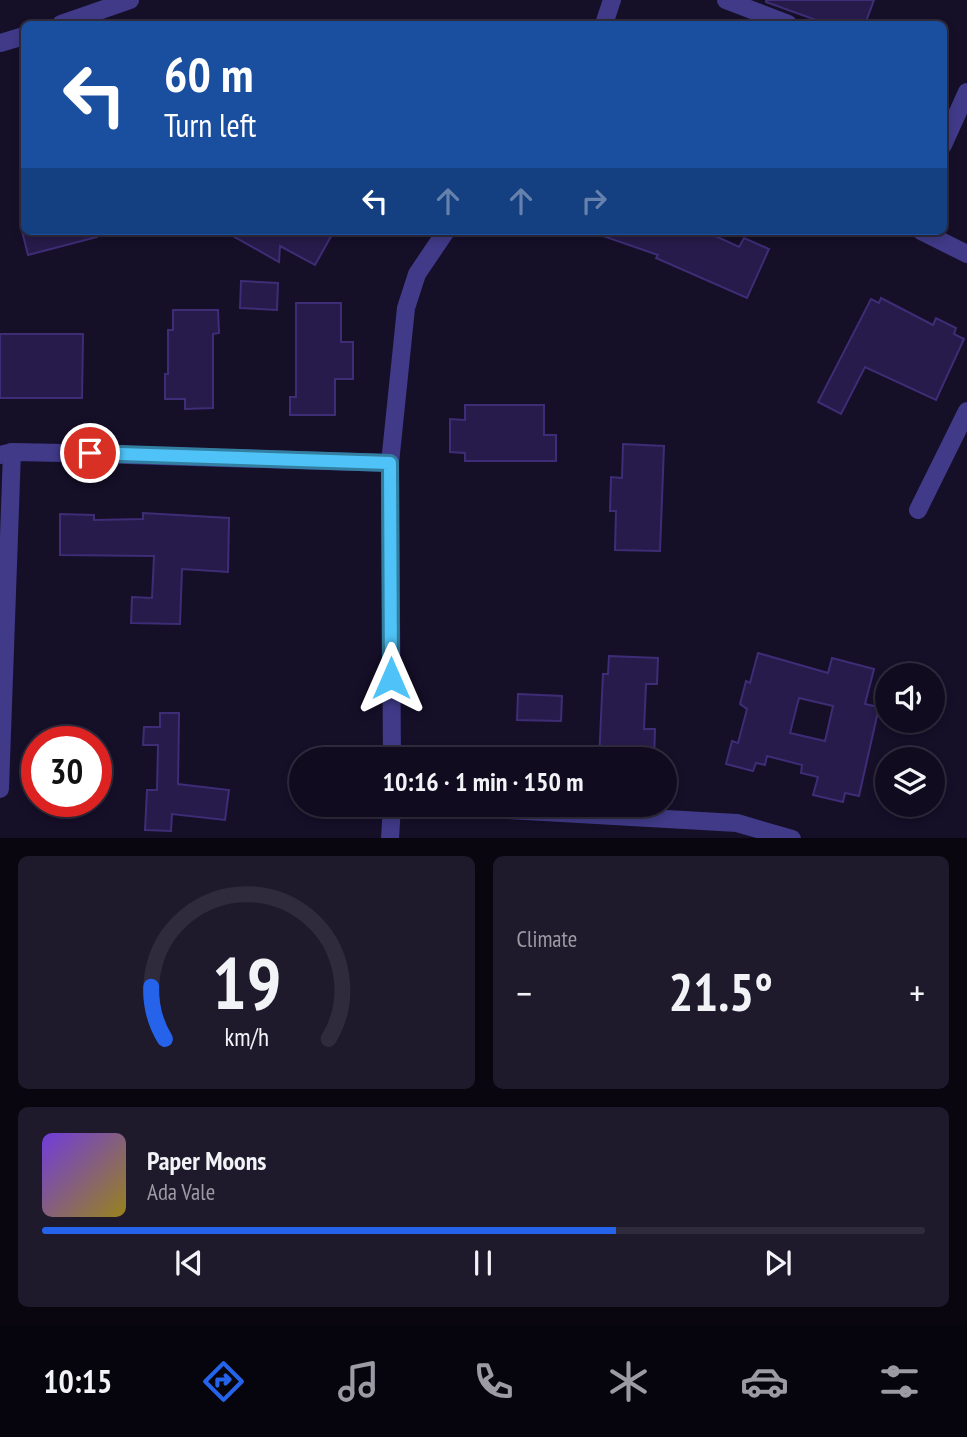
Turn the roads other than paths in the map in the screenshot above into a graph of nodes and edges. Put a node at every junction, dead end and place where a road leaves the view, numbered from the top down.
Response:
1 (130, 0) edge
2 (612, 0) edge
3 (726, 0) edge
4 (70, 21) edge
5 (605, 21) edge
6 (780, 21) edge
7 (21, 37) edge
8 (0, 43) edge
9 (967, 92) edge
10 (947, 136) edge
11 (443, 235) edge
12 (929, 235) edge
13 (967, 254) edge
14 (967, 411) edge
15 (6, 454) edge
16 (390, 463) junction
17 (918, 510) dead end
18 (392, 747) edge
19 (0, 789) edge
20 (391, 817) edge
21 (632, 817) edge
22 (390, 838) edge
23 (792, 838) edge

1 - 4 street
2 - 5 street
3 - 6 street
7 - 8 street
9 - 10 street
11 - 16 street
12 - 13 street
14 - 17 street
15 - 16 street
15 - 19 street
16 - 18 street
20 - 22 street
21 - 23 street

